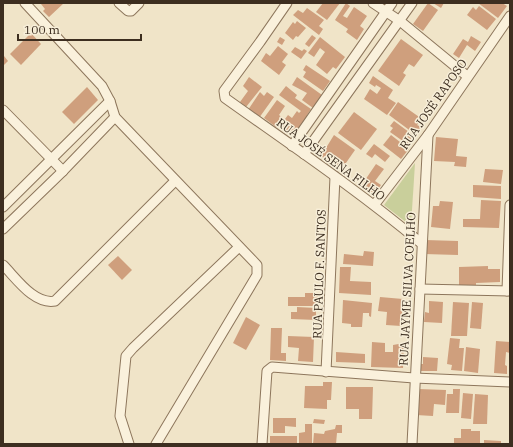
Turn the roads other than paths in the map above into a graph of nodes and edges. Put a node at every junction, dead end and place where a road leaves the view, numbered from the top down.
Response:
1 (25, 3) edge
2 (139, 3) edge
3 (287, 3) edge
4 (373, 3) edge
5 (392, 3) edge
6 (412, 3) edge
7 (122, 6) edge
8 (386, 12) junction
9 (510, 16) edge
10 (400, 21) junction
11 (467, 76) junction
12 (110, 101) junction
13 (3, 110) edge
14 (115, 117) junction
15 (428, 135) junction
16 (292, 146) junction
17 (304, 154) junction
18 (52, 160) junction
19 (63, 171) junction
20 (335, 177) junction
21 (175, 181) junction
22 (375, 204) junction
23 (510, 205) edge
24 (3, 207) edge
25 (3, 229) edge
26 (422, 243) junction
27 (239, 247) junction
28 (3, 264) edge
29 (420, 289) junction
30 (509, 291) edge
31 (326, 372) junction
32 (414, 378) junction
33 (510, 382) edge
34 (129, 444) edge
35 (156, 444) edge
36 (262, 444) edge
37 (412, 444) edge

1 - 12 street
2 - 7 street
3 - 16 street, RUA JOSÉ SENA FILHO
4 - 8 street
5 - 8 street
6 - 10 street
8 - 10 street
8 - 16 street
9 - 11 street, RUA JOSÉ RAPOSO
10 - 11 street
10 - 17 street
11 - 15 street, RUA JOSÉ RAPOSO
12 - 14 street
12 - 18 street
13 - 18 street
14 - 19 street
14 - 21 street
15 - 22 street, RUA JOSÉ RAPOSO
15 - 26 street, RUA JAYME SILVA COELHO
16 - 17 street, RUA JOSÉ SENA FILHO
17 - 20 street, RUA JOSÉ SENA FILHO
18 - 19 street
18 - 24 street
19 - 25 street
20 - 22 street, RUA JOSÉ SENA FILHO
20 - 31 street, RUA PAULO F. SANTOS
21 - 27 street
21 - 28 street
22 - 26 street, RUA JOSÉ SENA FILHO
23 - 30 street
26 - 29 street, RUA JAYME SILVA COELHO
27 - 34 street
27 - 35 street
29 - 30 street
29 - 32 street, RUA JAYME SILVA COELHO
31 - 32 street
31 - 36 street
32 - 33 street
32 - 37 street, RUA JAYME SILVA COELHO

